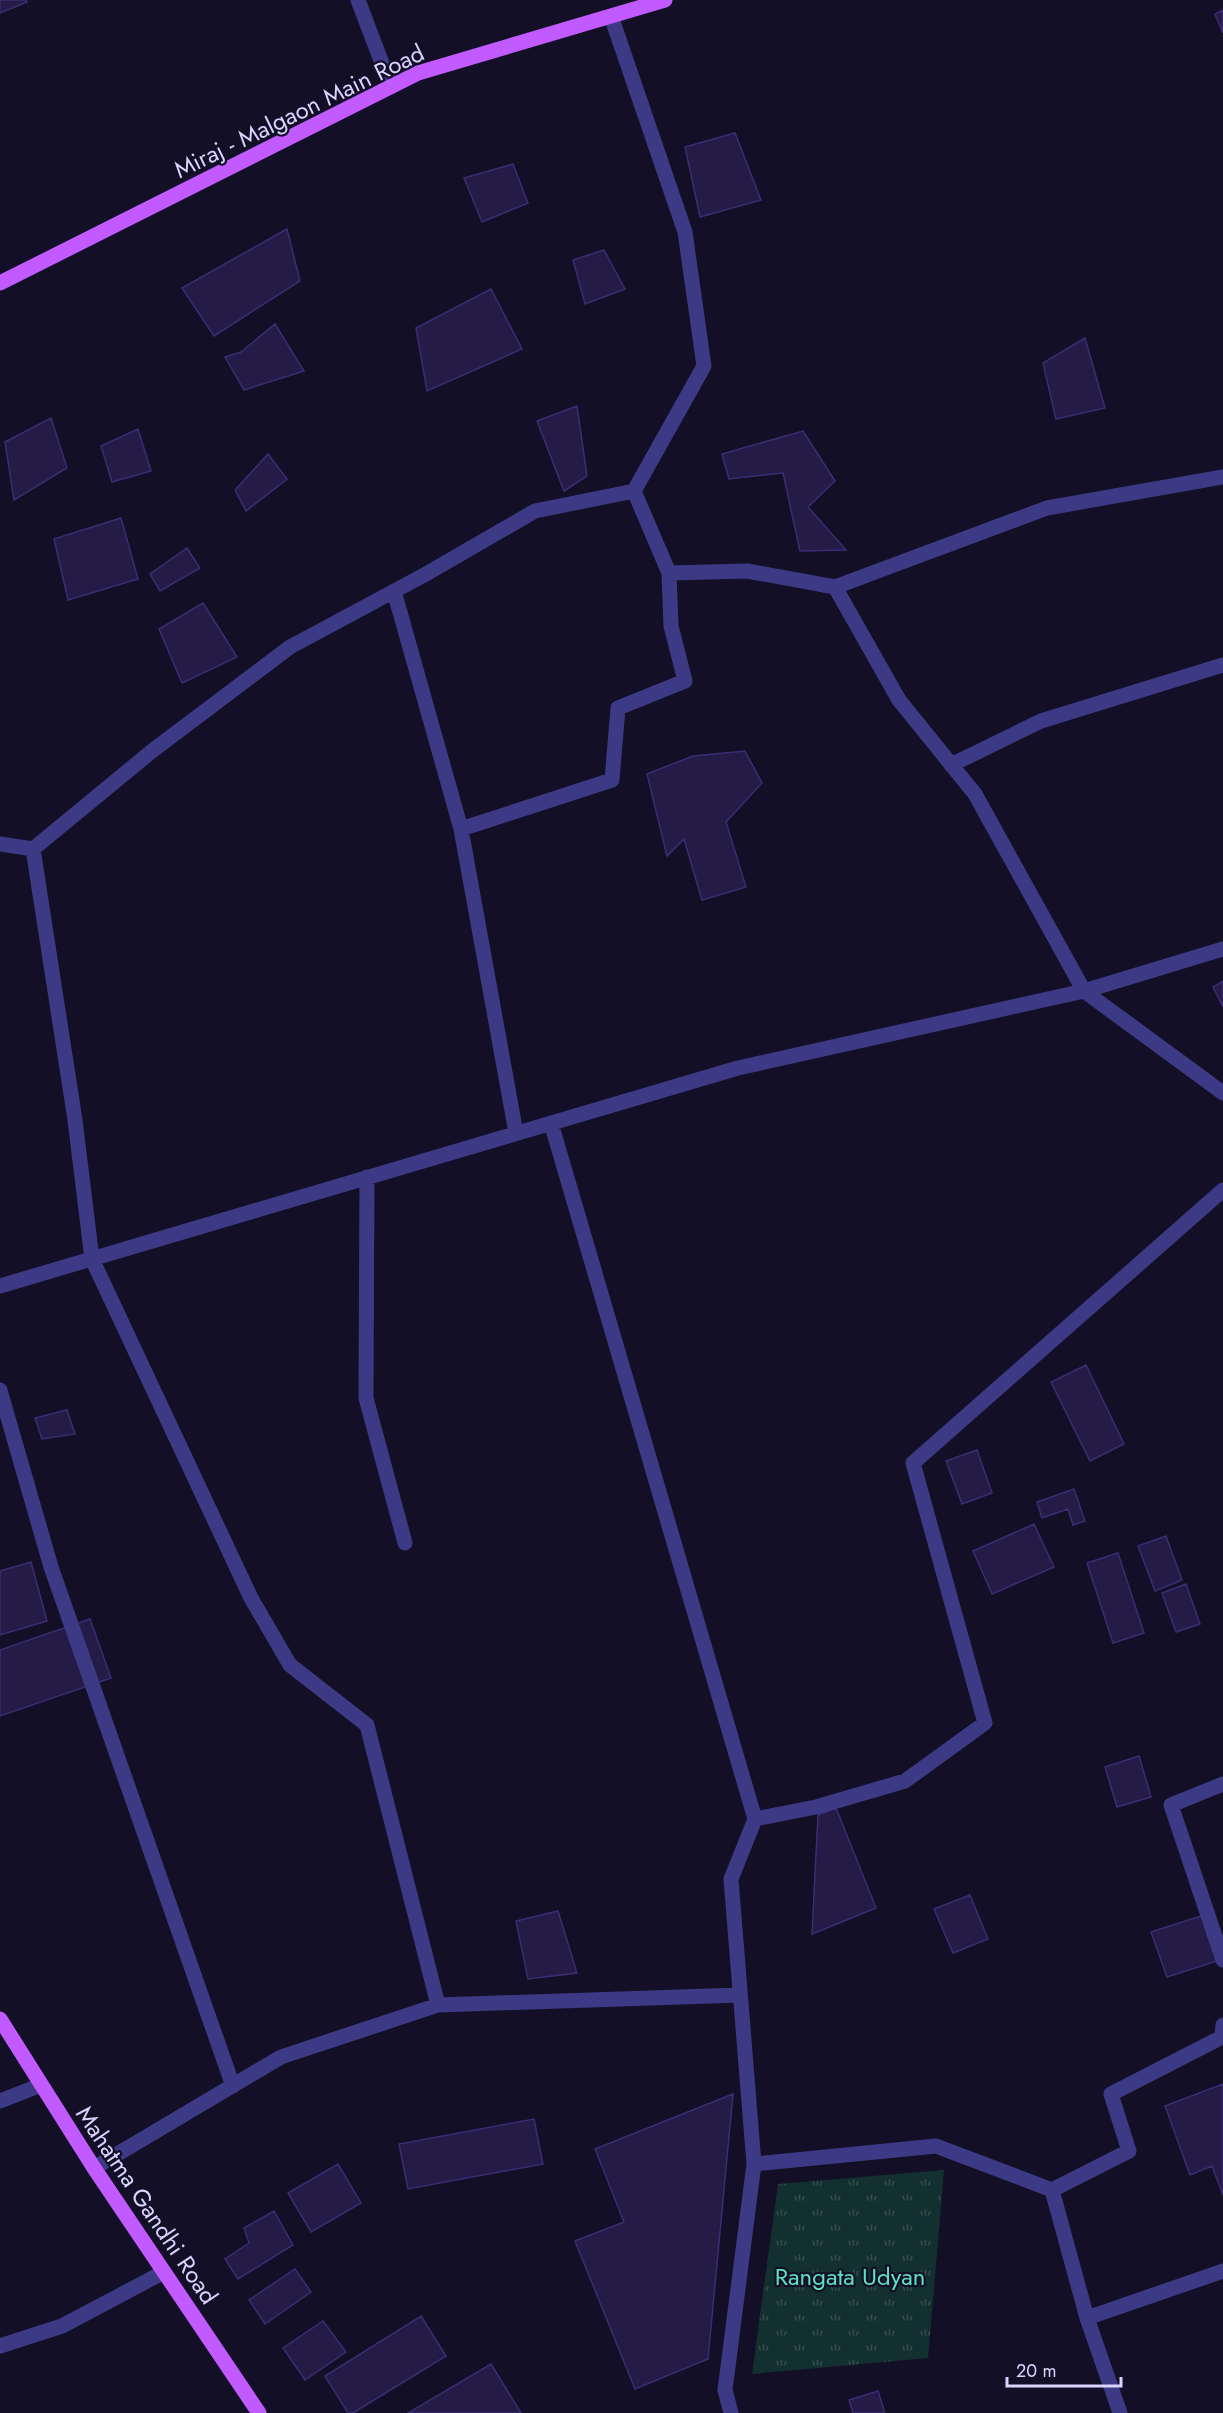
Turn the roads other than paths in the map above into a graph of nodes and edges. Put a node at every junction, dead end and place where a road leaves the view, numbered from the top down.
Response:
1 (357, 0) edge
2 (665, 0) edge
3 (611, 16) junction
4 (392, 87) junction
5 (0, 283) edge
6 (1223, 477) edge
7 (634, 491) junction
8 (669, 573) junction
9 (835, 587) junction
10 (394, 591) junction
11 (1223, 665) edge
12 (951, 765) junction
13 (461, 829) junction
14 (0, 844) edge
15 (33, 849) junction
16 (1223, 950) edge
17 (1084, 991) junction
18 (1223, 1093) edge
19 (551, 1123) junction
20 (516, 1133) junction
21 (367, 1177) junction
22 (1223, 1190) edge
23 (92, 1259) junction
24 (0, 1286) edge
25 (0, 1390) edge
26 (405, 1543) dead end
27 (1223, 1784) edge
28 (755, 1819) junction
29 (1223, 1960) edge
30 (740, 1995) junction
31 (438, 2005) junction
32 (0, 2019) edge
33 (1223, 2025) edge
34 (41, 2085) junction
35 (233, 2086) junction
36 (0, 2101) edge
37 (754, 2164) junction
38 (94, 2168) junction
39 (1052, 2190) junction
40 (1223, 2271) edge
41 (164, 2272) junction
42 (1087, 2318) junction
43 (0, 2346) edge
44 (259, 2413) edge
45 (731, 2413) edge
46 (1120, 2413) edge

1 - 4 street
2 - 3 main road, Miraj - Malgaon Main Road
3 - 4 main road, Miraj - Malgaon Main Road
3 - 7 street
4 - 5 main road, Miraj - Malgaon Main Road
6 - 9 street
7 - 8 street
7 - 10 street
8 - 9 street
8 - 13 street
9 - 12 street
10 - 13 street
10 - 15 street
11 - 12 street
12 - 17 street
13 - 20 street
14 - 15 street
15 - 23 street
16 - 17 street
17 - 18 street
17 - 19 street
19 - 20 street
19 - 28 street
20 - 21 street
21 - 23 street
21 - 26 street
22 - 28 street
23 - 24 street
23 - 31 street
25 - 35 street
27 - 29 street
28 - 30 street
30 - 31 street
30 - 37 street
31 - 35 street
32 - 34 main road, Mahatma Gandhi Road
33 - 39 street
34 - 36 street
34 - 38 main road, Mahatma Gandhi Road
35 - 38 street
37 - 39 street
37 - 45 street
38 - 41 main road, Mahatma Gandhi Road
39 - 42 street
40 - 42 street
41 - 43 street
41 - 44 main road, Mahatma Gandhi Road
42 - 46 street

